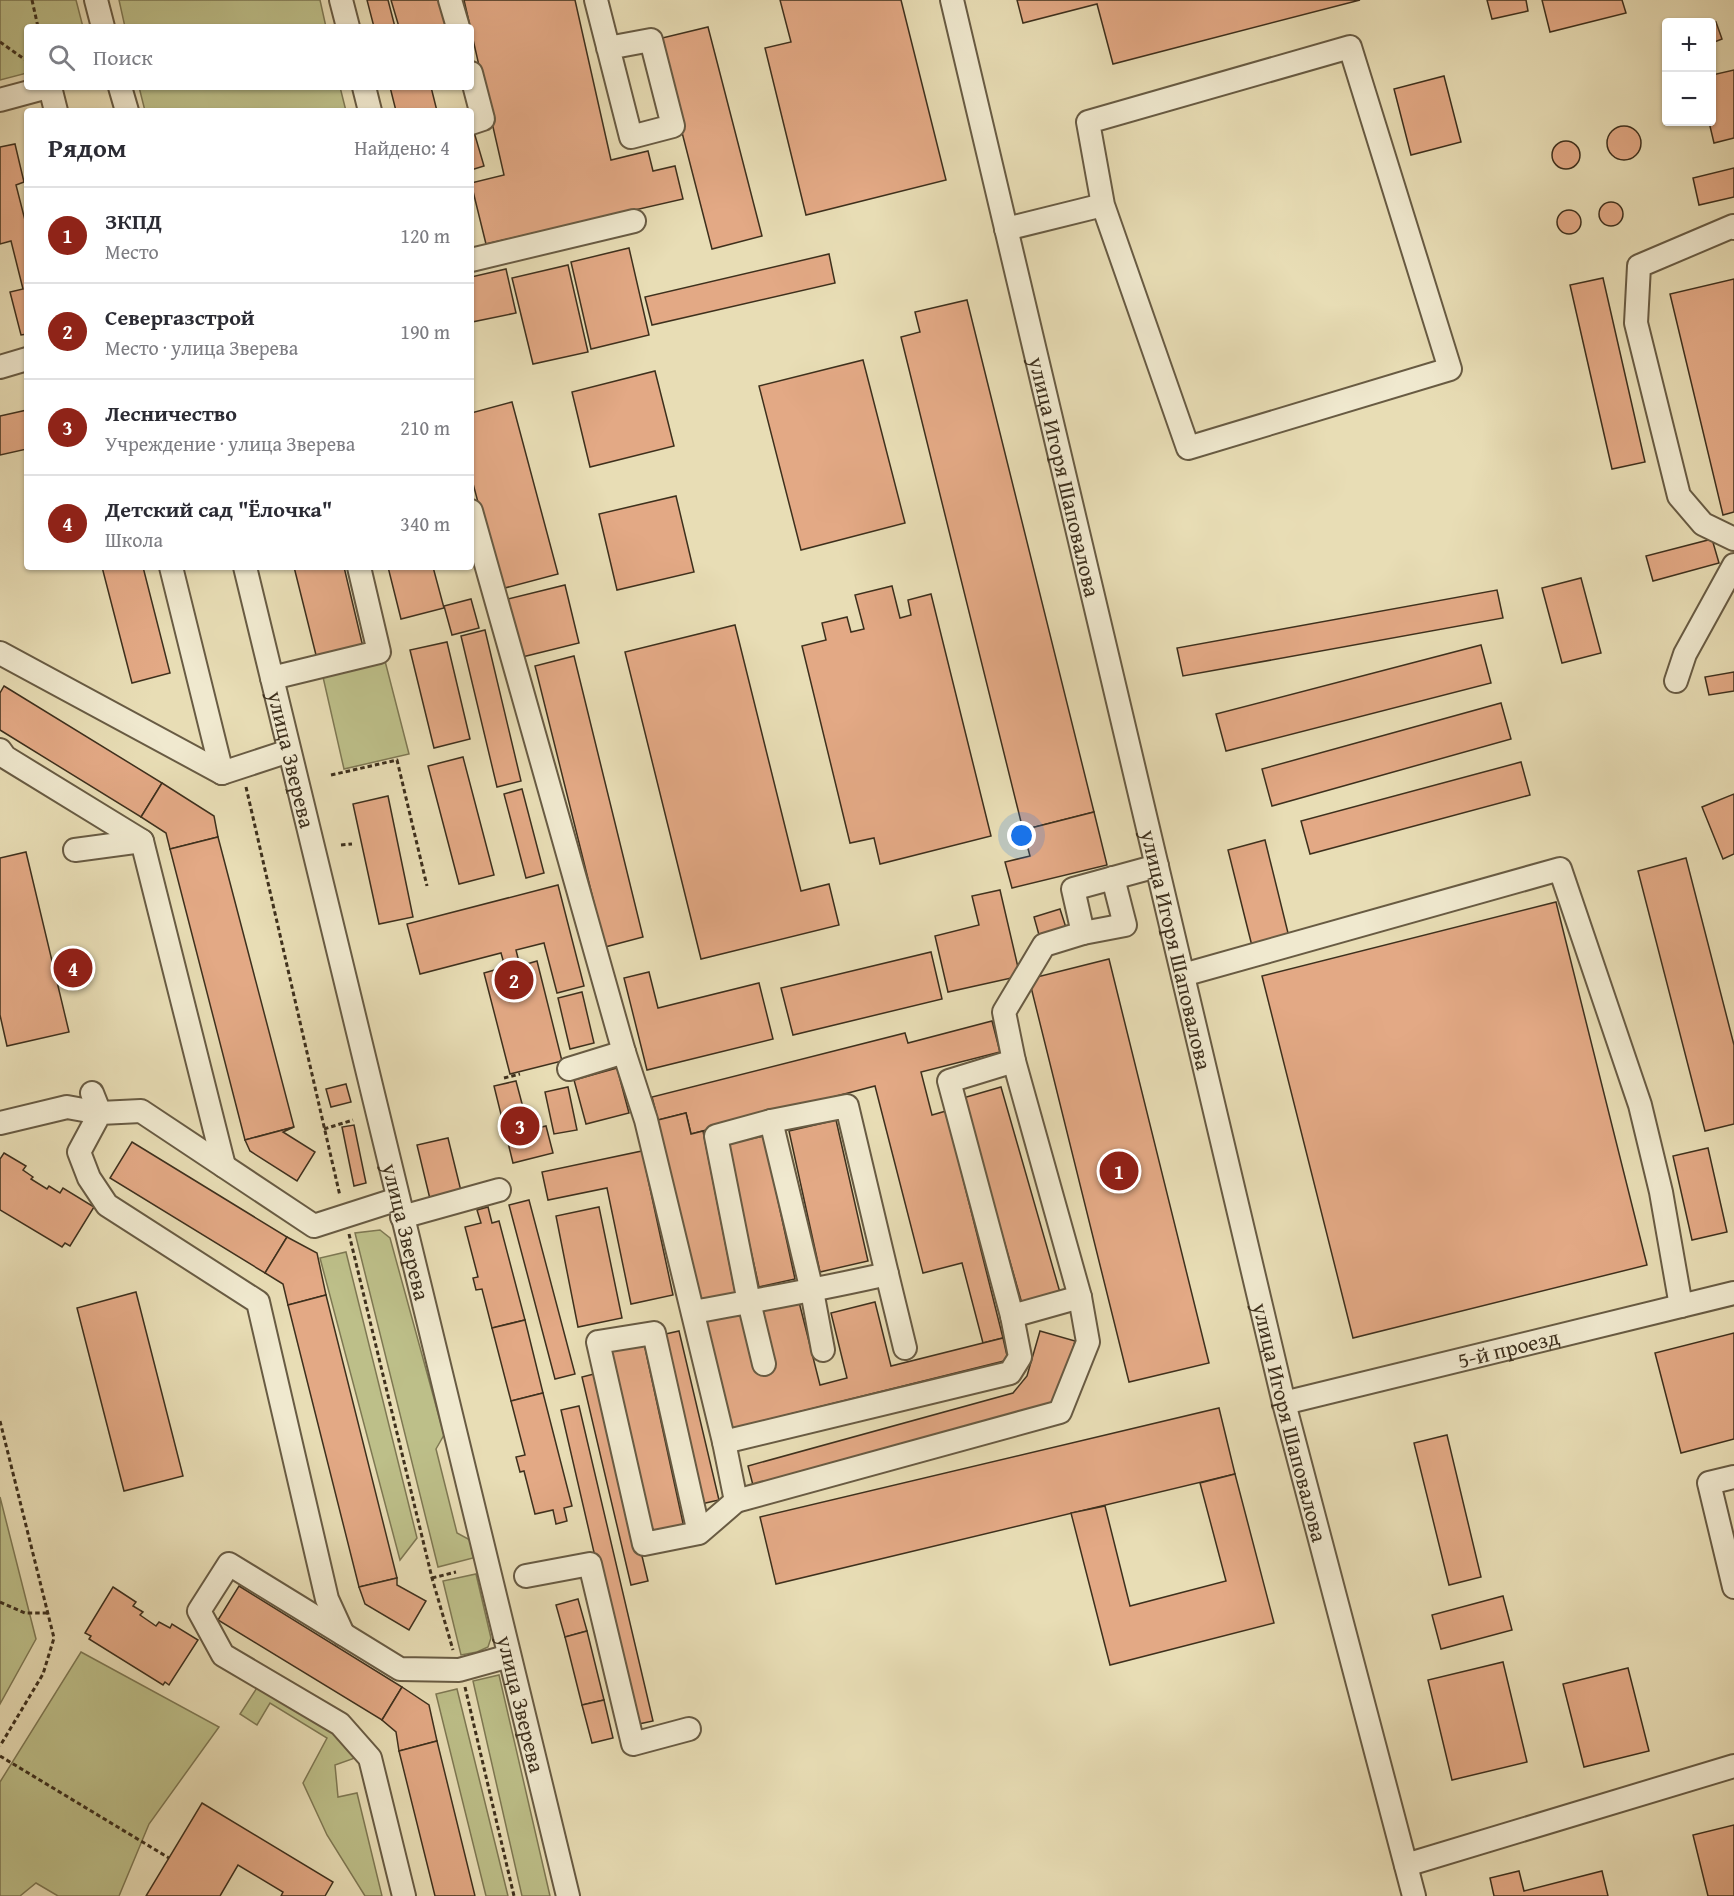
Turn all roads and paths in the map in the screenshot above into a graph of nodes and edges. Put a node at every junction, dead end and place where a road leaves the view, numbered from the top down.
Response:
1 (32, 0) edge
2 (96, 0) edge
3 (341, 0) edge
4 (450, 0) edge
5 (596, 0) edge
6 (952, 0) edge
7 (37, 24) edge
8 (103, 24) edge
9 (347, 24) edge
10 (457, 24) edge
11 (0, 42) edge
12 (608, 48) dead end
13 (24, 59) edge
14 (474, 84) edge
15 (38, 90) edge
16 (50, 90) edge
17 (121, 90) edge
18 (365, 90) edge
19 (0, 100) edge
20 (55, 108) edge
21 (126, 108) edge
22 (369, 108) edge
23 (474, 122) edge
24 (1103, 205) junction
25 (634, 221) dead end
26 (1734, 228) edge
27 (1006, 229) junction
28 (474, 259) edge
29 (24, 360) edge
30 (0, 367) edge
31 (474, 522) edge
32 (1734, 538) edge
33 (1734, 565) edge
34 (172, 570) edge
35 (246, 570) edge
36 (360, 570) edge
37 (0, 653) edge
38 (272, 678) junction
39 (1676, 681) dead end
40 (0, 750) edge
41 (289, 751) junction
42 (222, 773) junction
43 (331, 775) dead end
44 (255, 783) dead end
45 (142, 841) junction
46 (352, 843) dead end
47 (340, 845) dead end
48 (75, 850) dead end
49 (1157, 866) junction
50 (1113, 878) junction
51 (427, 886) dead end
52 (1083, 933) junction
53 (1183, 975) junction
54 (624, 1052) junction
55 (1014, 1061) junction
56 (569, 1069) dead end
57 (520, 1074) dead end
58 (504, 1078) dead end
59 (96, 1103) junction
60 (353, 1120) dead end
61 (771, 1121) junction
62 (0, 1123) edge
63 (324, 1129) junction
64 (224, 1166) junction
65 (499, 1190) dead end
66 (400, 1208) junction
67 (345, 1216) junction
68 (887, 1274) junction
69 (812, 1291) junction
70 (1734, 1293) edge
71 (1080, 1297) junction
72 (749, 1302) junction
73 (1681, 1306) junction
74 (693, 1312) junction
75 (1012, 1316) junction
76 (905, 1348) dead end
77 (823, 1350) dead end
78 (764, 1364) dead end
79 (1284, 1403) junction
80 (0, 1421) edge
81 (724, 1442) junction
82 (1734, 1478) edge
83 (736, 1501) junction
84 (699, 1533) junction
85 (456, 1572) dead end
86 (526, 1576) dead end
87 (432, 1578) junction
88 (1734, 1587) edge
89 (0, 1602) edge
90 (48, 1613) junction
91 (343, 1634) junction
92 (509, 1656) junction
93 (459, 1670) junction
94 (689, 1729) dead end
95 (0, 1746) edge
96 (0, 1755) edge
97 (1734, 1766) edge
98 (169, 1858) dead end
99 (1406, 1865) junction
100 (404, 1896) edge
101 (514, 1896) edge
102 (568, 1896) edge
103 (1414, 1896) edge

1 - 7 path
2 - 8 street
3 - 9 street
4 - 10 street
5 - 12 street
6 - 27 street, улица Игоря Шаповалова
11 - 13 path
14 - 23 street
15 - 19 street
16 - 20 street
17 - 21 street
18 - 22 street
24 - 24 street
24 - 27 street
25 - 28 street
26 - 32 street
27 - 49 street, улица Игоря Шаповалова
29 - 30 street
31 - 54 street
33 - 39 street
34 - 42 street
35 - 38 street, улица Зверева
36 - 38 street
37 - 42 street
38 - 41 street, улица Зверева
40 - 45 street
41 - 42 street
41 - 66 street, улица Зверева
43 - 51 path
44 - 63 path
45 - 48 street
45 - 64 street
46 - 47 path
49 - 50 street
49 - 53 street, улица Игоря Шаповалова
50 - 52 street
50 - 52 street
52 - 55 street
53 - 73 street
53 - 79 street, улица Игоря Шаповалова
54 - 56 street
54 - 74 street
55 - 71 street
55 - 75 street
57 - 58 path
59 - 62 street
59 - 64 street
59 - 91 street
60 - 63 path
61 - 68 street
61 - 69 street
61 - 72 street
63 - 67 path
64 - 67 street
65 - 66 street
66 - 67 street
66 - 92 street, улица Зверева
67 - 87 path
68 - 69 street
68 - 76 street
69 - 72 street
69 - 77 street
70 - 73 street, 5-й проезд
71 - 75 street
71 - 83 street
72 - 74 street
72 - 78 street
73 - 79 street, 5-й проезд
74 - 81 street
75 - 81 street
79 - 99 street, улица Игоря Шаповалова
80 - 90 path
81 - 83 street
82 - 88 street
83 - 84 street
84 - 84 street
85 - 87 path
86 - 94 street
87 - 93 path
89 - 90 path
90 - 95 path
91 - 93 street
91 - 100 street
92 - 93 street
92 - 102 street, улица Зверева
93 - 101 path
96 - 98 path
97 - 99 street
99 - 103 street, улица Игоря Шаповалова

